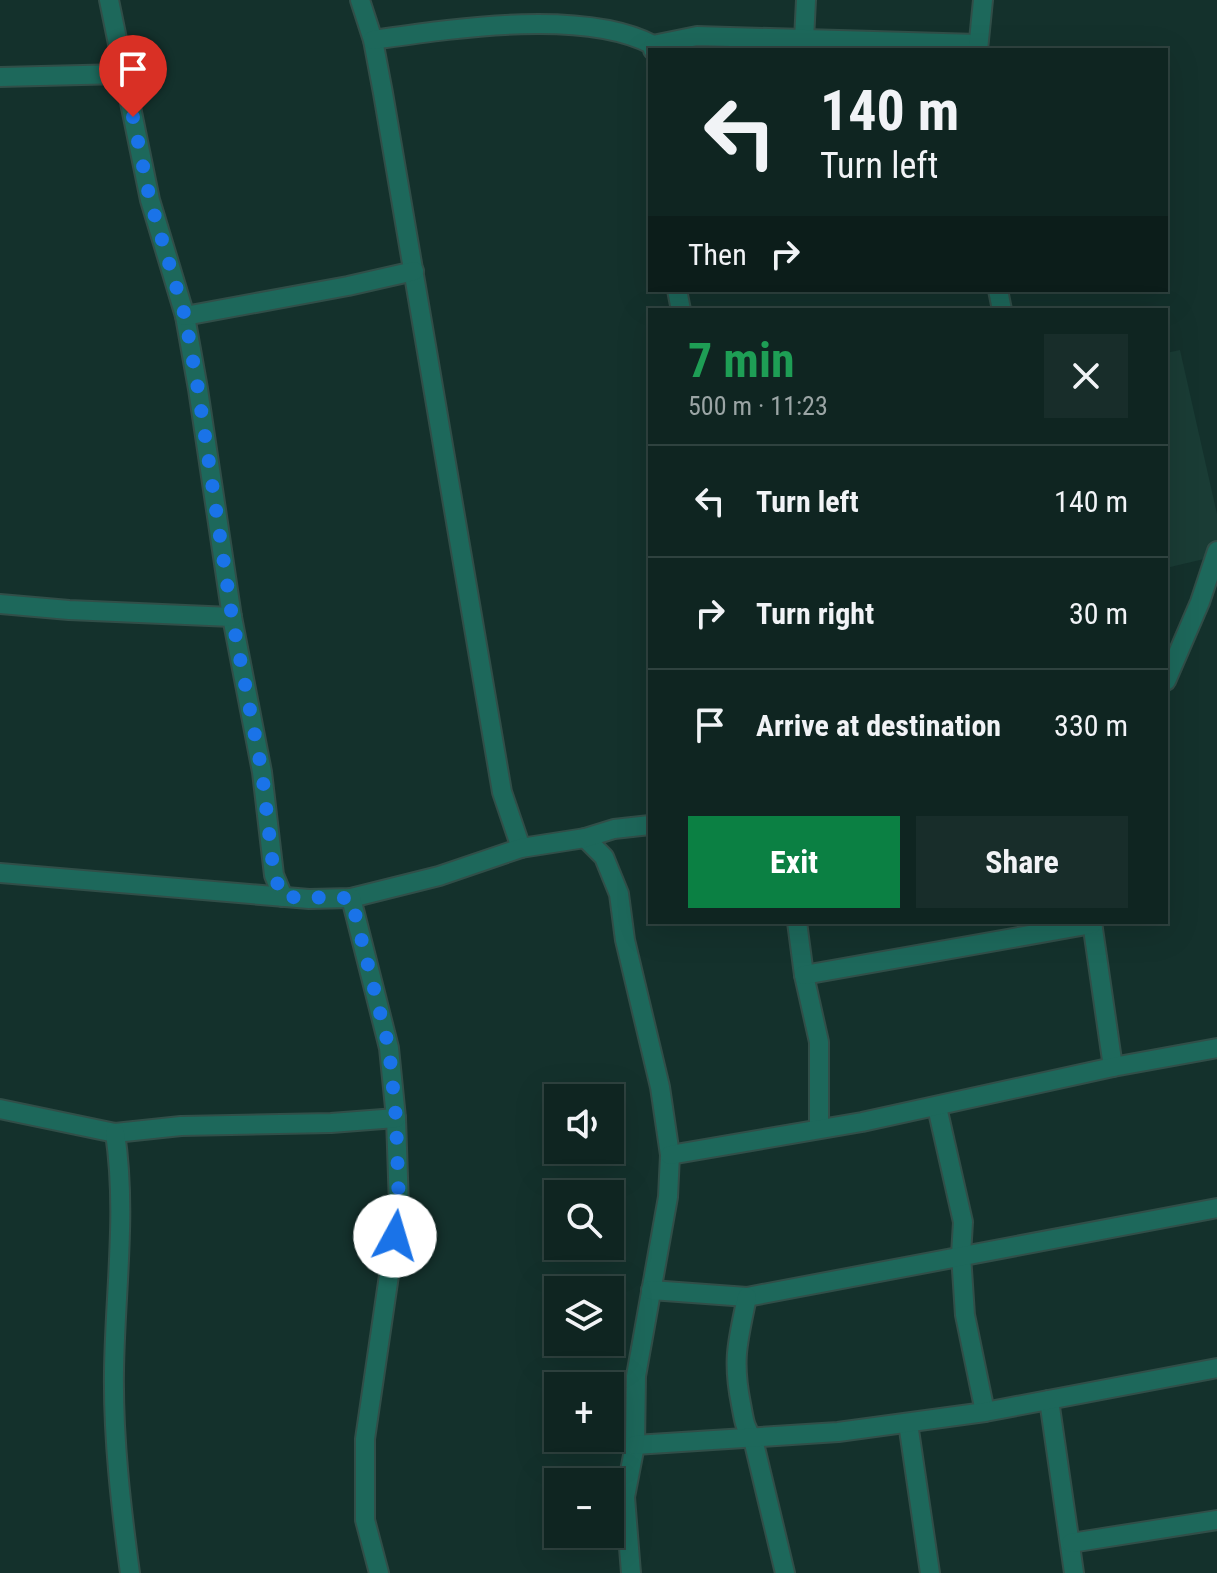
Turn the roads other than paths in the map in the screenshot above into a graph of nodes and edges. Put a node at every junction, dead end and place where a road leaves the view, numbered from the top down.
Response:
1 (109, 0) edge
2 (360, 0) edge
3 (806, 0) edge
4 (983, 0) edge
5 (373, 40) junction
6 (804, 40) junction
7 (653, 47) edge
8 (978, 47) edge
9 (123, 74) junction
10 (0, 77) edge
11 (414, 271) junction
12 (185, 316) junction
13 (1217, 551) edge
14 (0, 604) edge
15 (232, 617) junction
16 (1168, 676) edge
17 (648, 825) edge
18 (585, 838) junction
19 (521, 848) junction
20 (0, 873) edge
21 (283, 897) junction
22 (351, 898) junction
23 (797, 924) edge
24 (1086, 924) edge
25 (1092, 924) edge
26 (804, 975) junction
27 (1217, 1048) edge
28 (1113, 1067) junction
29 (937, 1107) junction
30 (0, 1109) edge
31 (396, 1118) junction
32 (819, 1128) junction
33 (115, 1133) junction
34 (670, 1155) junction
35 (1217, 1208) edge
36 (961, 1255) junction
37 (651, 1290) junction
38 (747, 1297) junction
39 (1217, 1368) edge
40 (1049, 1400) junction
41 (985, 1412) junction
42 (908, 1423) junction
43 (753, 1439) junction
44 (635, 1445) junction
45 (1217, 1520) edge
46 (1071, 1543) junction
47 (130, 1573) edge
48 (379, 1573) edge
49 (631, 1573) edge
50 (785, 1573) edge
51 (930, 1573) edge
52 (1074, 1573) edge

1 - 9 street
2 - 5 street
3 - 6 street
4 - 8 street
5 - 7 street
5 - 11 street
6 - 7 street
6 - 8 street
9 - 10 street
9 - 12 street
11 - 12 street
11 - 19 street
12 - 15 street
13 - 16 street
14 - 15 street
15 - 21 street
17 - 18 street
18 - 19 street
18 - 34 street
19 - 22 street
20 - 21 street
21 - 22 street
22 - 31 street
23 - 26 street
24 - 26 street
25 - 28 street
26 - 32 street
27 - 28 street
28 - 29 street
29 - 32 street
29 - 36 street
30 - 33 street
31 - 33 street
31 - 48 street
32 - 34 street
33 - 47 street
34 - 37 street
35 - 36 street
36 - 38 street
36 - 41 street
37 - 38 street
37 - 44 street
38 - 43 street
39 - 40 street
40 - 41 street
40 - 46 street
41 - 42 street
42 - 43 street
42 - 51 street
43 - 44 street
43 - 50 street
44 - 49 street
45 - 46 street
46 - 52 street

